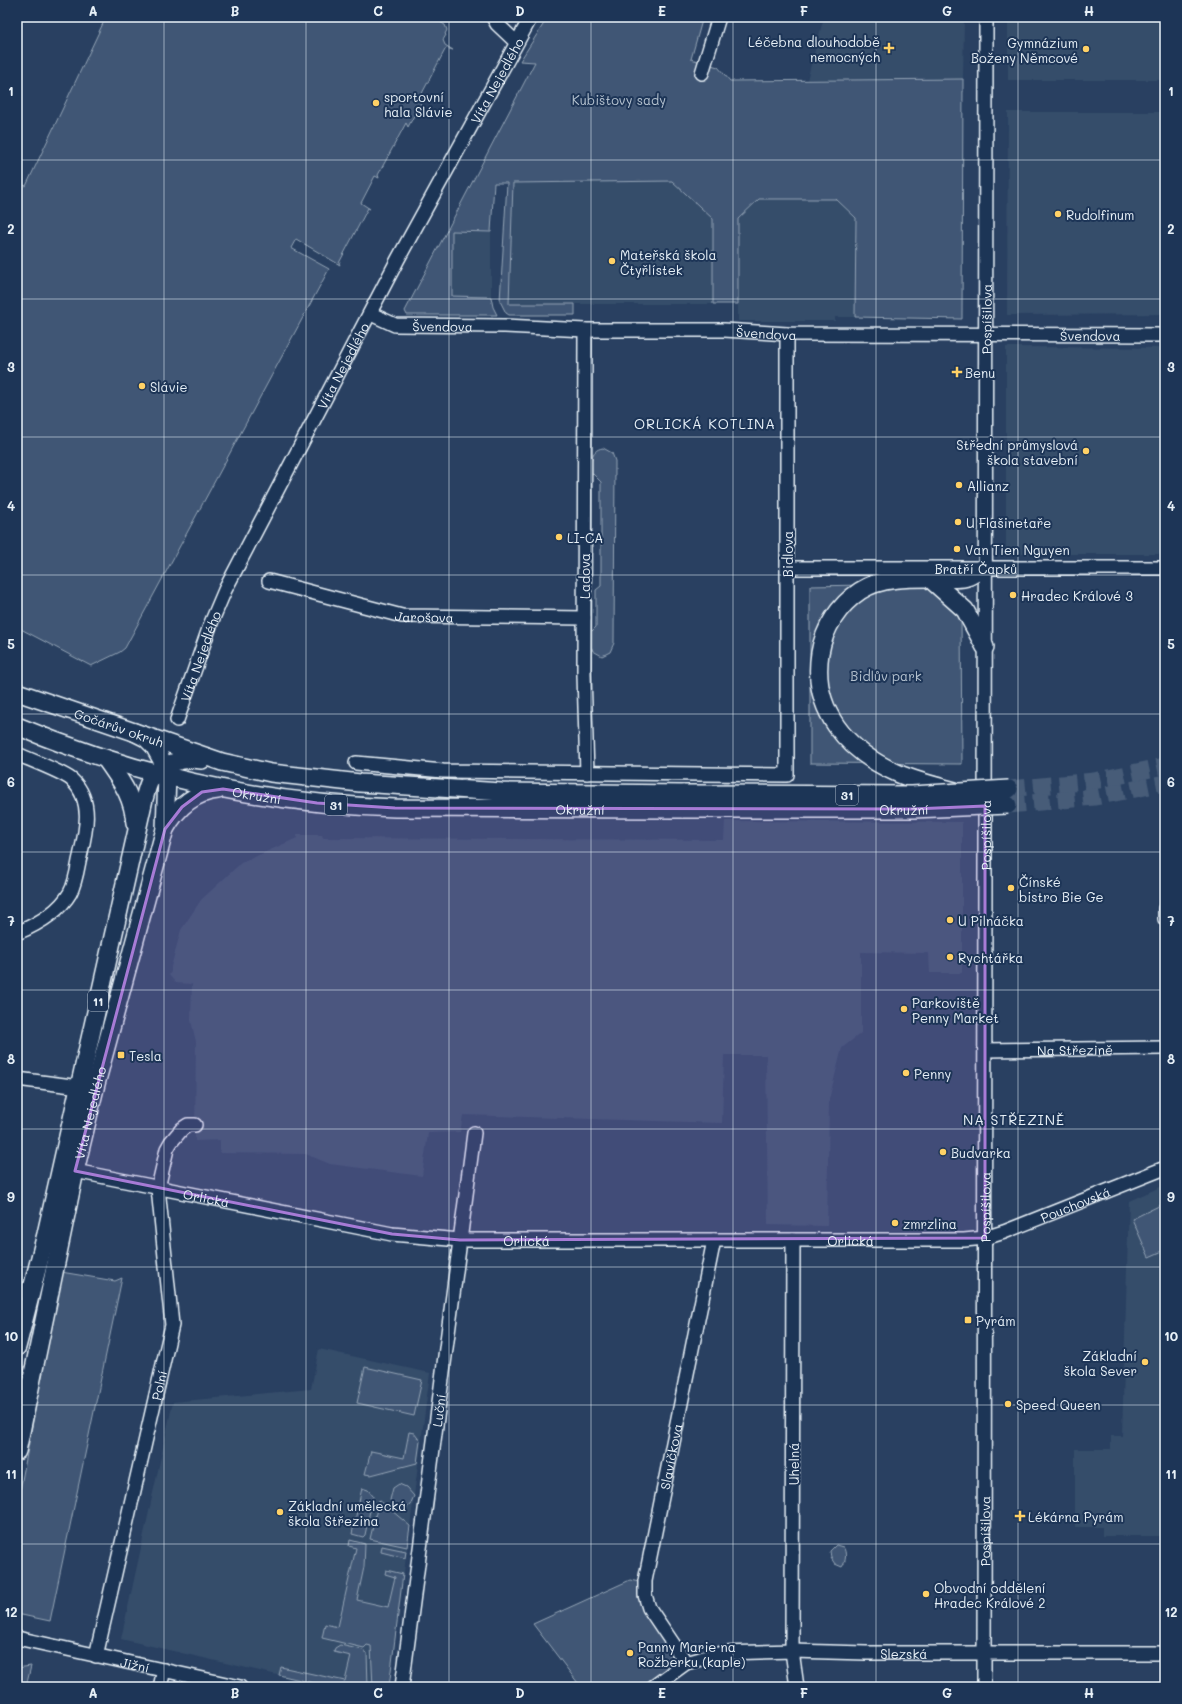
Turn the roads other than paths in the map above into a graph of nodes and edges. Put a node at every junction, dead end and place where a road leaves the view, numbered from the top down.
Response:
1 (492, 17) edge
2 (719, 17) edge
3 (986, 17) edge
4 (529, 18) edge
5 (516, 42) junction
6 (702, 73) dead end
7 (371, 314) junction
8 (585, 330) junction
9 (788, 334) junction
10 (986, 335) junction
11 (1165, 335) edge
12 (985, 567) junction
13 (787, 568) junction
14 (1165, 568) edge
15 (929, 578) junction
16 (269, 581) dead end
17 (584, 618) junction
18 (985, 647) junction
19 (17, 692) edge
20 (177, 720) dead end
21 (17, 726) edge
22 (134, 732) junction
23 (17, 754) edge
24 (105, 758) junction
25 (222, 762) junction
26 (356, 763) dead end
27 (163, 772) junction
28 (587, 773) junction
29 (223, 789) junction
30 (963, 793) junction
31 (684, 801) junction
32 (166, 822) junction
33 (136, 833) junction
34 (1165, 909) edge
35 (1165, 919) edge
36 (17, 933) edge
37 (1165, 1048) edge
38 (985, 1050) junction
39 (17, 1079) edge
40 (80, 1087) junction
41 (195, 1124) dead end
42 (474, 1133) dead end
43 (1165, 1168) edge
44 (75, 1171) junction
45 (158, 1188) junction
46 (985, 1238) junction
47 (460, 1240) junction
48 (714, 1240) junction
49 (793, 1240) junction
50 (24, 1289) edge
51 (17, 1347) edge
52 (17, 1451) edge
53 (17, 1638) edge
54 (31, 1641) junction
55 (17, 1648) edge
56 (792, 1651) junction
57 (984, 1653) junction
58 (1165, 1653) edge
59 (96, 1656) junction
60 (686, 1663) junction
61 (164, 1670) junction
62 (160, 1687) edge
63 (240, 1687) edge
64 (402, 1687) edge
65 (653, 1687) edge
66 (798, 1687) edge
67 (984, 1687) edge

1 - 5 street
2 - 6 street
3 - 10 street, Pospíšilova
4 - 5 street, Víta Nejedlého
5 - 7 street, Víta Nejedlého
7 - 8 street, Švendova
7 - 20 street, Víta Nejedlého
8 - 9 street, Švendova
8 - 17 street, Ladova
9 - 10 street, Švendova
9 - 13 street, Bidlova
10 - 11 street, Švendova
10 - 12 street, Pospíšilova
12 - 13 street, Bratří Čapků
12 - 14 street, Bratří Čapků
12 - 15 main road
12 - 18 street, Pospíšilova
13 - 28 street, Bidlova
15 - 18 main road
15 - 30 main road, bridge
16 - 17 street, Jarošova
17 - 28 street, Ladova
18 - 38 street, Pospíšilova
19 - 22 main road, Gočárův okruh / 31
21 - 24 main road, 31
22 - 25 main road, Gočárův okruh / 31
22 - 27 main road
23 - 36 street
24 - 27 main road, 31
24 - 33 main road
25 - 27 main road
25 - 31 main road, Okružní / 31
26 - 28 street
27 - 29 main road, Okružní / 31
27 - 32 main road, Víta Nejedlého
27 - 33 main road, Víta Nejedlého / 11
29 - 31 main road, Okružní / 31
29 - 32 main road
30 - 31 main road, Okružní / 31, bridge
30 - 31 main road, Okružní / 31, bridge
32 - 44 main road, Víta Nejedlého / 11
33 - 40 main road, Víta Nejedlého / 11
34 - 35 street
37 - 38 street, Na Střezině
38 - 46 street, Pospíšilova
39 - 40 street, Víta Nejedlého
40 - 50 main road, Víta Nejedlého / 11
41 - 45 street, Polní
42 - 47 street, Luční
43 - 46 street, Pouchovská
44 - 45 street, Orlická
44 - 52 main road, Víta Nejedlého / 11
45 - 47 street, Orlická
45 - 59 street, Polní
46 - 49 street, Orlická
46 - 57 street, Pospíšilova
47 - 48 street, Orlická
47 - 64 street, Luční
48 - 49 street, Orlická
48 - 60 street, Slavíčkova
49 - 56 street, Uhelná
50 - 51 main road, Víta Nejedlého / 11
53 - 54 street, Jižní
54 - 55 street
54 - 59 street, Jižní
56 - 57 street, Slezská
56 - 60 street, Slezská
56 - 66 street, Uhelná
57 - 58 street, Slezská
57 - 67 street, Pospíšilova
59 - 61 street, Jižní
60 - 65 street, Slezská
61 - 62 street
61 - 63 street, Jižní

